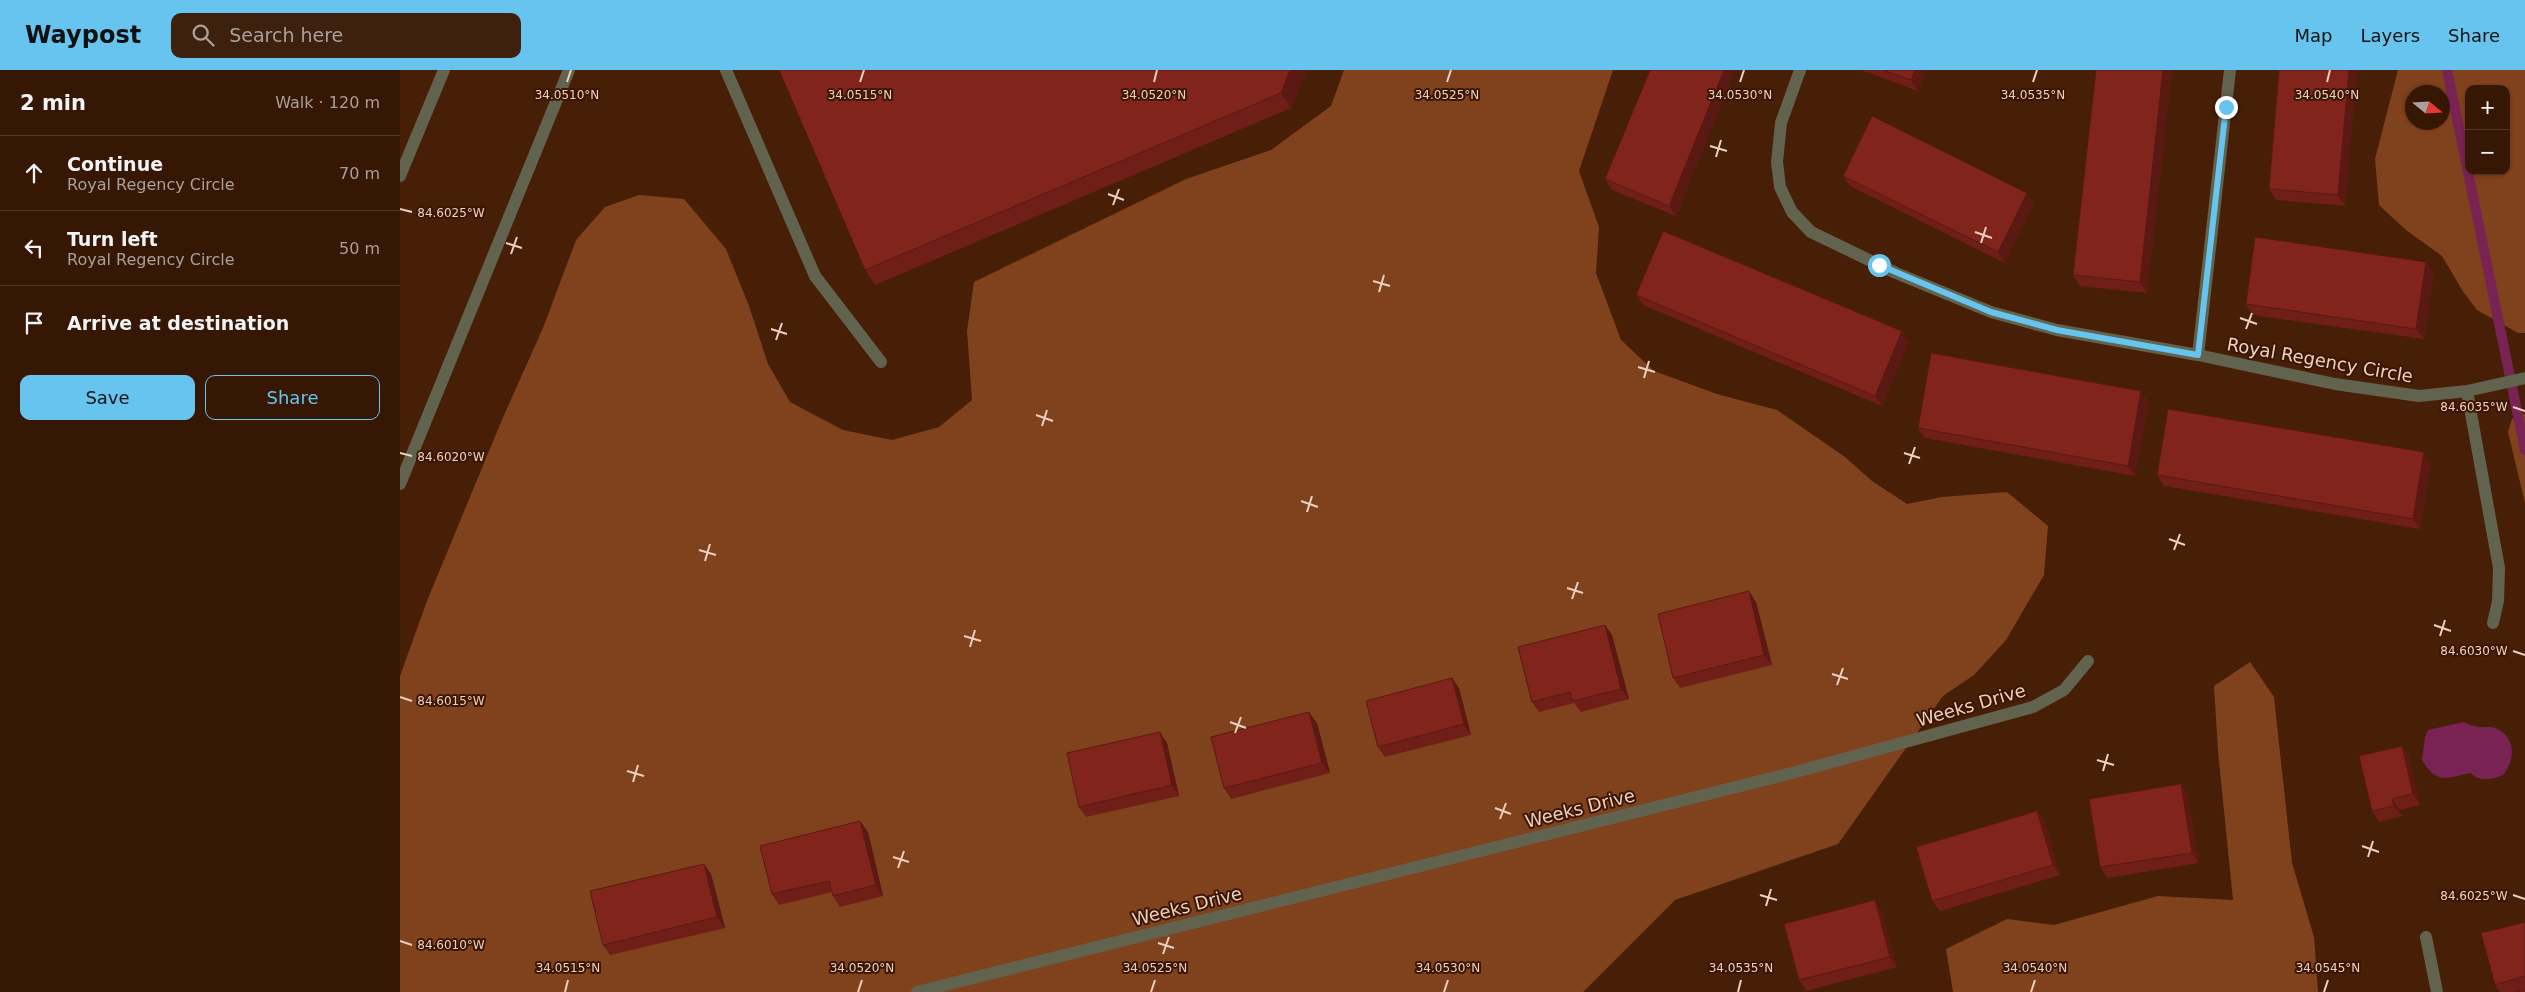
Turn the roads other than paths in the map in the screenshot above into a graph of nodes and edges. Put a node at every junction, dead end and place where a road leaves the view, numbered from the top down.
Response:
1 (444, 70) edge
2 (569, 70) edge
3 (726, 70) edge
4 (1800, 70) edge
5 (2230, 70) edge
6 (400, 176) edge
7 (2198, 355) junction
8 (881, 362) dead end
9 (2525, 378) edge
10 (2467, 391) junction
11 (400, 484) edge
12 (2492, 623) dead end
13 (2088, 661) dead end
14 (2426, 938) dead end
15 (917, 992) edge
16 (2437, 992) edge

1 - 6 street
2 - 11 street
3 - 8 street
4 - 7 street, Royal Regency Circle
5 - 7 street
7 - 10 street, Royal Regency Circle
9 - 10 street, Royal Regency Circle
10 - 12 street
13 - 15 street, Weeks Drive
14 - 16 street

